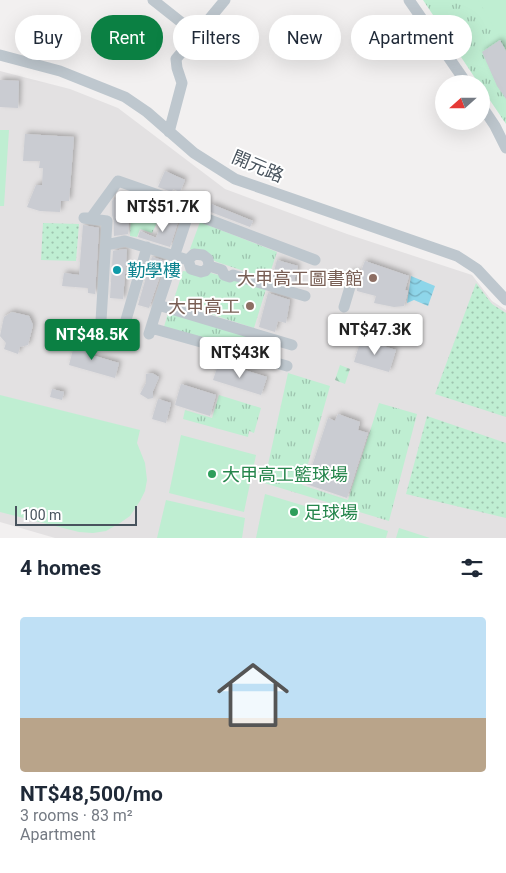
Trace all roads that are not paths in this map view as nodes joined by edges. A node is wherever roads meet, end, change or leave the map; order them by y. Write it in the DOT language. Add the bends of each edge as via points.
graph roads {
  1 [pos="153,0"];
  2 [pos="225,0"];
  3 [pos="409,0"];
  4 [pos="212,15"];
  5 [pos="173,16"];
  6 [pos="0,55"];
  7 [pos="176,60"];
  8 [pos="460,75"];
  9 [pos="490,118"];
  10 [pos="169,132"];
  11 [pos="506,148"];
  12 [pos="186,210"];
  13 [pos="106,245"];
  14 [pos="147,248"];
  15 [pos="175,256"];
  16 [pos="315,260"];
  17 [pos="350,287"];
  18 [pos="305,296"];
  19 [pos="506,300"];
  20 [pos="158,305"];
  21 [pos="344,308"];
  22 [pos="101,321"];
  23 [pos="124,327"];
  24 [pos="292,345"];
  25 [pos="287,366"];
  1 -- 5 [label="street"];
  2 -- 4 [label="street"];
  3 -- 8 [label="street"];
  6 -- 10 [label="street, 開元路" via="60,71 125,98"];
  7 -- 10 [label="street" via="182,83"];
  9 -- 11 [label="street"];
  10 -- 19 [label="street, 開元路" via="194,154 235,179 457,256 477,269"];
  12 -- 13 [label="street" via="184,204 118,181 91,218 84,218 108,221"];
  12 -- 15 [label="street" via="186,221"];
  12 -- 16 [label="street"];
  13 -- 14 [label="street" via="125,241"];
  13 -- 22 [label="street"];
  14 -- 15 [label="street"];
  14 -- 23 [label="street"];
  15 -- 18 [label="street" via="188,260 194,254 203,255 209,266"];
  15 -- 20 [label="street"];
  17 -- 21 [label="street"];
  20 -- 24 [label="street"];
  20 -- 25 [label="street" via="150,331"];
}
